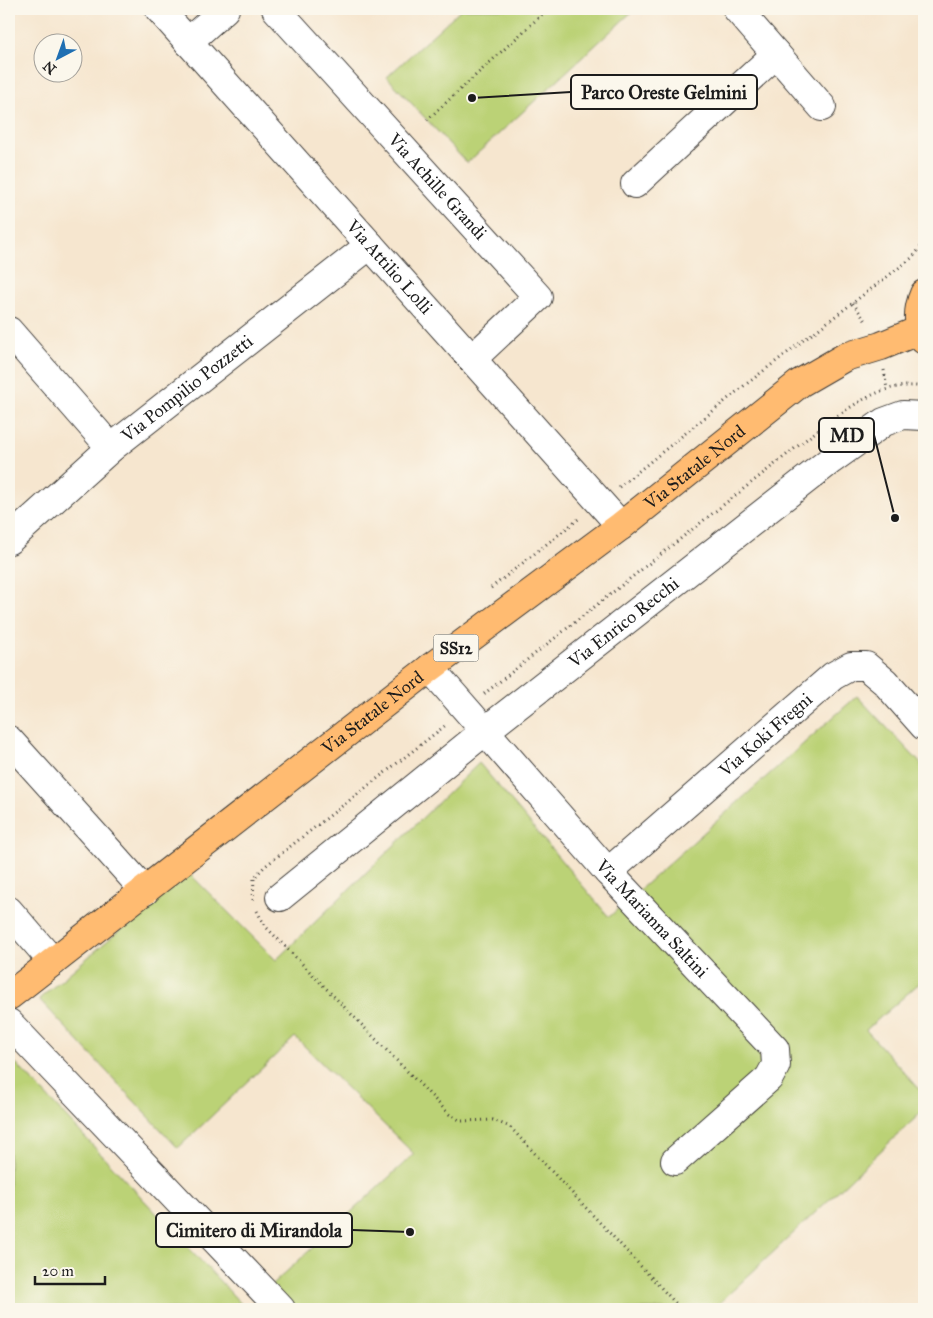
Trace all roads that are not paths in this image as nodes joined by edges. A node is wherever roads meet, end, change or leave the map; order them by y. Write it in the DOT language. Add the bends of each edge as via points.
graph roads {
  1 [pos="159,9"];
  2 [pos="225,9"];
  3 [pos="276,9"];
  4 [pos="737,9"];
  5 [pos="188,42"];
  6 [pos="776,54"];
  7 [pos="822,107"];
  8 [pos="635,184"];
  9 [pos="370,245"];
  10 [pos="924,294"];
  11 [pos="9,331"];
  12 [pos="922,335"];
  13 [pos="472,359"];
  14 [pos="924,416"];
  15 [pos="111,448"];
  16 [pos="621,526"];
  17 [pos="9,540"];
  18 [pos="430,668"];
  19 [pos="924,726"];
  20 [pos="485,731"];
  21 [pos="9,740"];
  22 [pos="608,872"];
  23 [pos="145,890"];
  24 [pos="280,897"];
  25 [pos="9,911"];
  26 [pos="53,962"];
  27 [pos="9,996"];
  28 [pos="9,1023"];
  29 [pos="674,1160"];
  30 [pos="281,1309"];
  1 -- 5 [label="street, Via Attilio Lolli"];
  2 -- 5 [label="street"];
  3 -- 13 [label="street, Via Achille Grandi" via="538,297"];
  4 -- 6 [label="street"];
  5 -- 9 [label="street, Via Attilio Lolli"];
  6 -- 7 [label="street"];
  6 -- 8 [label="street"];
  9 -- 13 [label="street, Via Attilio Lolli"];
  9 -- 15 [label="street, Via Pompilio Pozzetti"];
  10 -- 12 [label="main road, SS12" via="918,316"];
  11 -- 15 [label="street"];
  12 -- 16 [label="main road, Via Statale Nord / SS12" via="845,357 800,383"];
  13 -- 16 [label="street, Via Attilio Lolli"];
  14 -- 20 [label="street, Via Enrico Recchi" via="903,415 884,422 831,460"];
  15 -- 17 [label="street, Via Pompilio Pozzetti"];
  16 -- 18 [label="main road, Via Statale Nord / SS12"];
  18 -- 20 [label="street, Via Marianna Saltini"];
  18 -- 23 [label="main road, Via Statale Nord / SS12"];
  19 -- 22 [label="street, Via Koki Fregni" via="885,682 866,666 851,666 833,676"];
  20 -- 22 [label="street, Via Marianna Saltini"];
  20 -- 24 [label="street, Via Enrico Recchi"];
  21 -- 23 [label="street"];
  22 -- 29 [label="street, Via Marianna Saltini" via="775,1049 776,1065 769,1078"];
  23 -- 26 [label="main road, Via Statale Nord / SS12"];
  25 -- 26 [label="street"];
  26 -- 27 [label="main road, Via Statale Nord / SS12"];
  28 -- 30 [label="street"];
}
